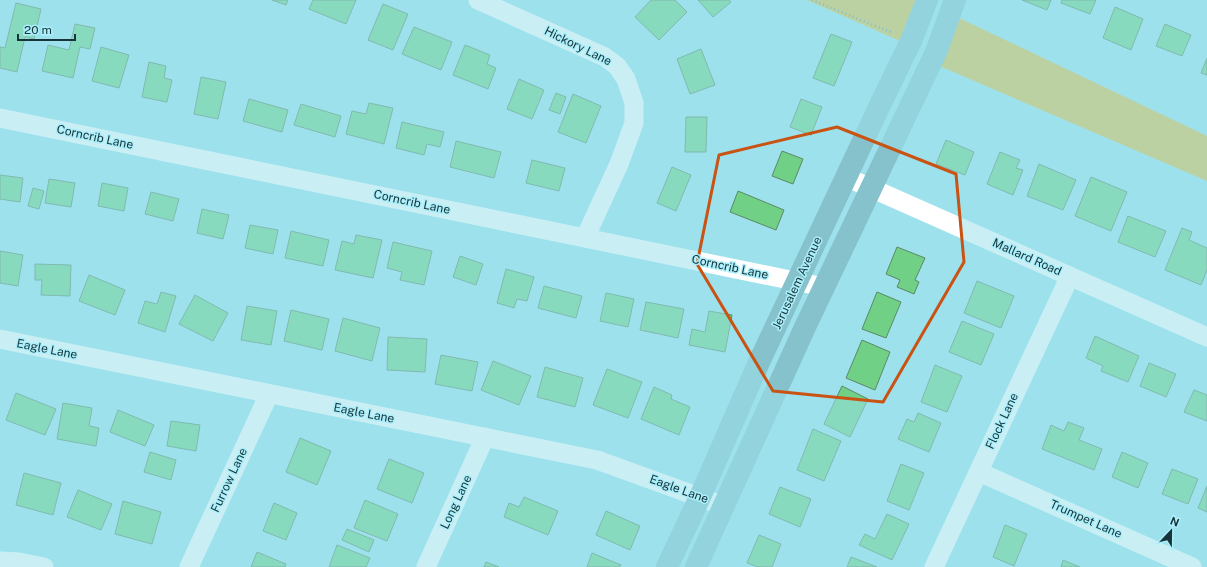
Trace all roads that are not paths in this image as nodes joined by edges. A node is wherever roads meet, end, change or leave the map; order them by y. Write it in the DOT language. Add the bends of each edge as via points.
graph roads {
  1 [pos="478,0"];
  2 [pos="927,0"];
  3 [pos="956,0"];
  4 [pos="0,118"];
  5 [pos="846,177"];
  6 [pos="872,188"];
  7 [pos="585,238"];
  8 [pos="1070,276"];
  9 [pos="798,281"];
  10 [pos="824,287"];
  11 [pos="1207,337"];
  12 [pos="0,339"];
  13 [pos="269,394"];
  14 [pos="485,437"];
  15 [pos="979,472"];
  16 [pos="700,497"];
  17 [pos="724,506"];
  18 [pos="0,561"];
  19 [pos="44,567"];
  20 [pos="189,567"];
  21 [pos="426,567"];
  22 [pos="667,567"];
  23 [pos="696,567"];
  24 [pos="934,567"];
  25 [pos="1192,567"];
  1 -- 7 [label="street, Hickory Lane" via="605,57 617,66 626,79 634,103 634,123 620,164"];
  2 -- 5 [label="main road, Jerusalem Avenue" via="911,41"];
  3 -- 6 [label="main road" via="936,52"];
  4 -- 7 [label="street, Corncrib Lane"];
  5 -- 6 [label="street, Mallard Road"];
  5 -- 9 [label="main road, Jerusalem Avenue"];
  6 -- 8 [label="street, Mallard Road"];
  6 -- 10 [label="main road"];
  7 -- 9 [label="street, Corncrib Lane"];
  8 -- 11 [label="street, Mallard Road"];
  8 -- 15 [label="street, Flock Lane"];
  9 -- 10 [label="street, Corncrib Lane"];
  9 -- 16 [label="main road, Jerusalem Avenue"];
  10 -- 17 [label="main road"];
  12 -- 13 [label="street, Eagle Lane"];
  13 -- 14 [label="street, Eagle Lane"];
  13 -- 20 [label="street, Furrow Lane"];
  14 -- 16 [label="street, Eagle Lane" via="597,460"];
  14 -- 21 [label="street, Long Lane"];
  15 -- 24 [label="street, Flock Lane"];
  15 -- 25 [label="street, Trumpet Lane"];
  16 -- 17 [label="street, Eagle Lane"];
  16 -- 22 [label="main road, Jerusalem Avenue"];
  17 -- 23 [label="main road"];
  18 -- 19 [label="street"];
}
